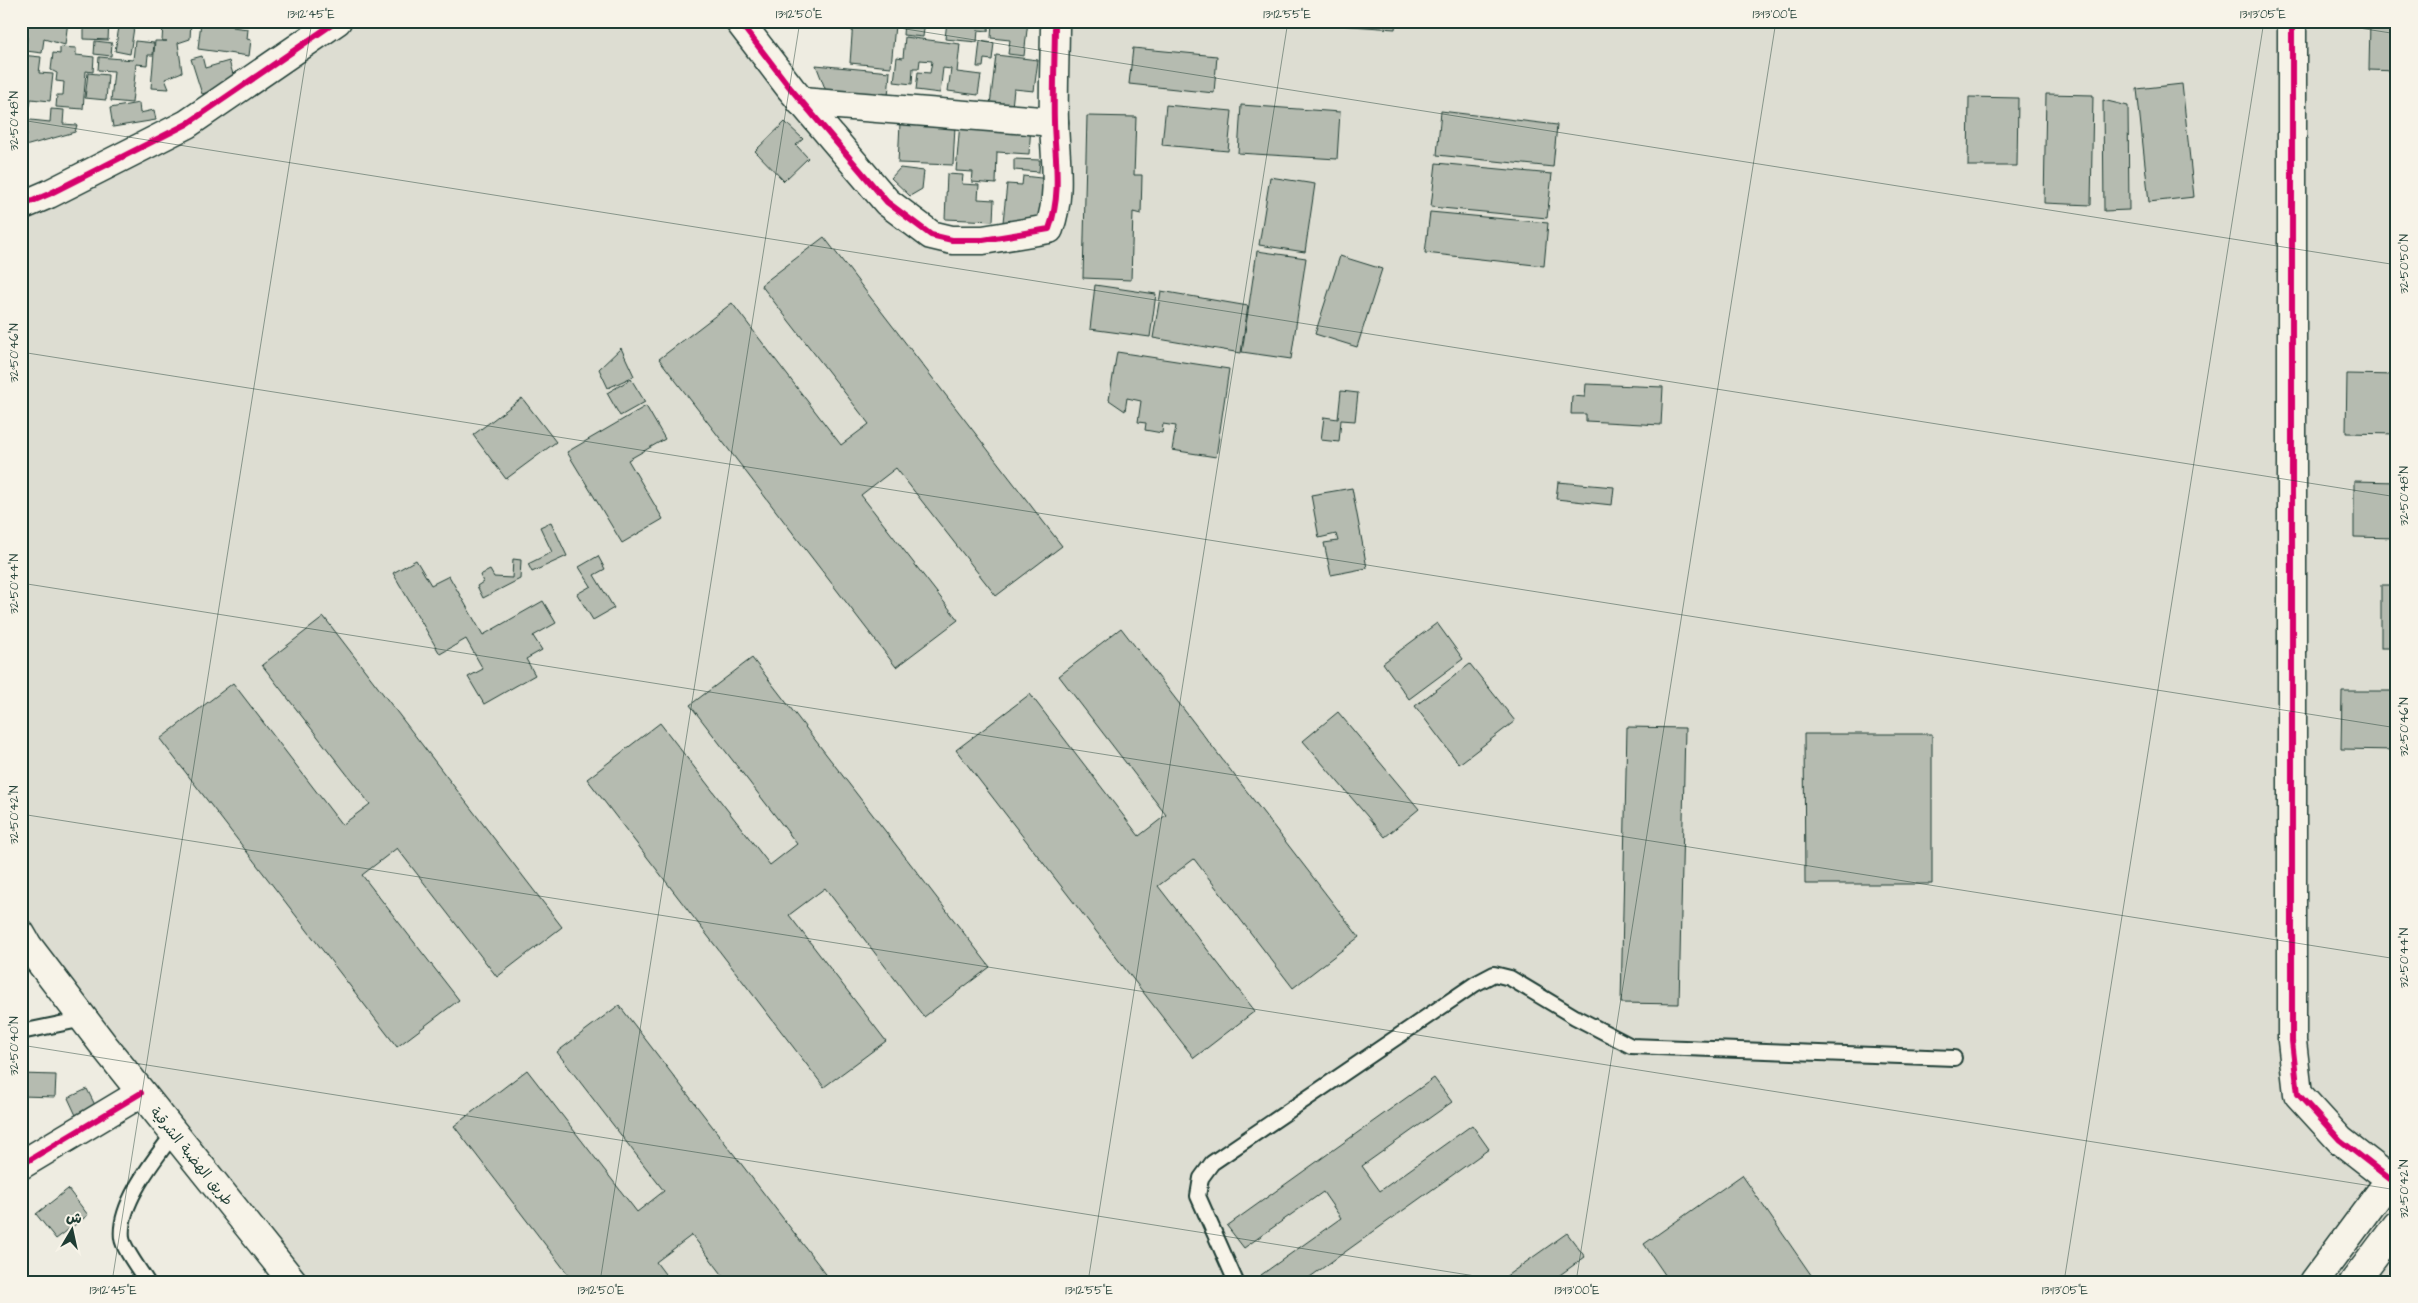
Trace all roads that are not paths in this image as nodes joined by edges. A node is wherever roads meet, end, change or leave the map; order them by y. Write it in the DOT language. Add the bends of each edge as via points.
graph roads {
  1 [pos="739,21"];
  2 [pos="1056,21"];
  3 [pos="2292,21"];
  4 [pos="329,23"];
  5 [pos="801,102"];
  6 [pos="1054,122"];
  7 [pos="21,206"];
  8 [pos="21,934"];
  9 [pos="84,1020"];
  10 [pos="21,1032"];
  11 [pos="1954,1058"];
  12 [pos="142,1093"];
  13 [pos="174,1133"];
  14 [pos="21,1165"];
  15 [pos="2393,1175"];
  16 [pos="2397,1225"];
  17 [pos="147,1282"];
  18 [pos="293,1282"];
  19 [pos="1236,1282"];
  20 [pos="2314,1282"];
  21 [pos="2354,1282"];
  1 -- 5 [label="street"];
  2 -- 6 [label="street"];
  3 -- 15 [label="street" via="2292,1042 2298,1094 2340,1140"];
  4 -- 7 [label="street" via="187,124"];
  5 -- 6 [label="street"];
  5 -- 6 [label="street" via="887,202 931,235 952,240 983,240 1048,229 1058,192"];
  8 -- 9 [label="street, طريق الهضبة الشرقية"];
  9 -- 10 [label="lane"];
  9 -- 12 [label="street, طريق الهضبة الشرقية"];
  11 -- 19 [label="lane" via="1631,1046 1510,978 1494,974 1212,1163 1201,1178 1198,1196"];
  12 -- 13 [label="street, طريق الهضبة الشرقية"];
  12 -- 14 [label="street"];
  13 -- 17 [label="lane" via="144,1173 126,1209 121,1239"];
  13 -- 18 [label="street, طريق الهضبة الشرقية"];
  15 -- 20 [label="street"];
  16 -- 21 [label="street"];
}
